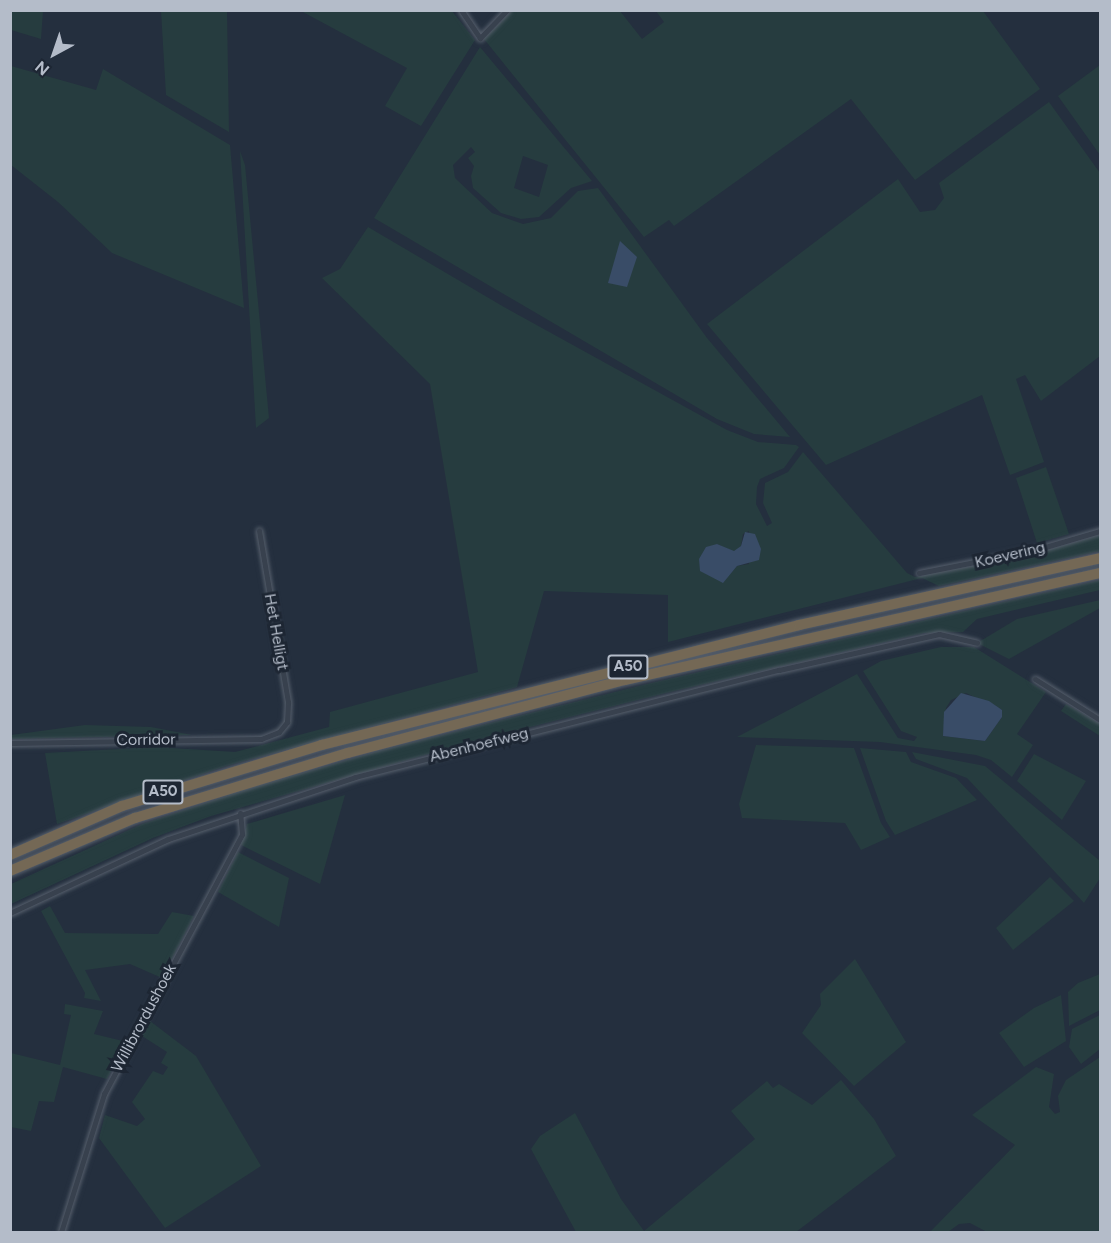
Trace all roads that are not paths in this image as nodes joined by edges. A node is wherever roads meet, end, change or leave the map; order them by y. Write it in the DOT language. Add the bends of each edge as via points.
graph roads {
  1 [pos="461,10"];
  2 [pos="507,10"];
  3 [pos="259,530"];
  4 [pos="1101,531"];
  5 [pos="1101,558"];
  6 [pos="919,573"];
  7 [pos="1101,573"];
  8 [pos="977,643"];
  9 [pos="1035,679"];
  10 [pos="1101,720"];
  11 [pos="279,732"];
  12 [pos="10,743"];
  13 [pos="240,813"];
  14 [pos="10,855"];
  15 [pos="10,871"];
  16 [pos="10,913"];
  17 [pos="61,1233"];
  1 -- 2 [label="street" via="480,38"];
  3 -- 11 [label="street, Het Helligt" via="288,702 287,722"];
  4 -- 6 [label="street, Koevering" via="1035,550"];
  5 -- 14 [label="highway, A50" via="799,625 322,745 122,806"];
  7 -- 15 [label="highway, A50" via="625,680 348,753 135,818"];
  8 -- 13 [label="street, Abenhoefweg" via="939,634 779,670 408,763"];
  9 -- 10 [label="street"];
  11 -- 12 [label="street, Corridor" via="261,739"];
  13 -- 16 [label="street, Abenhoefweg" via="125,858"];
  13 -- 17 [label="street, Willibrordushoek" via="242,834 104,1094"];
}
